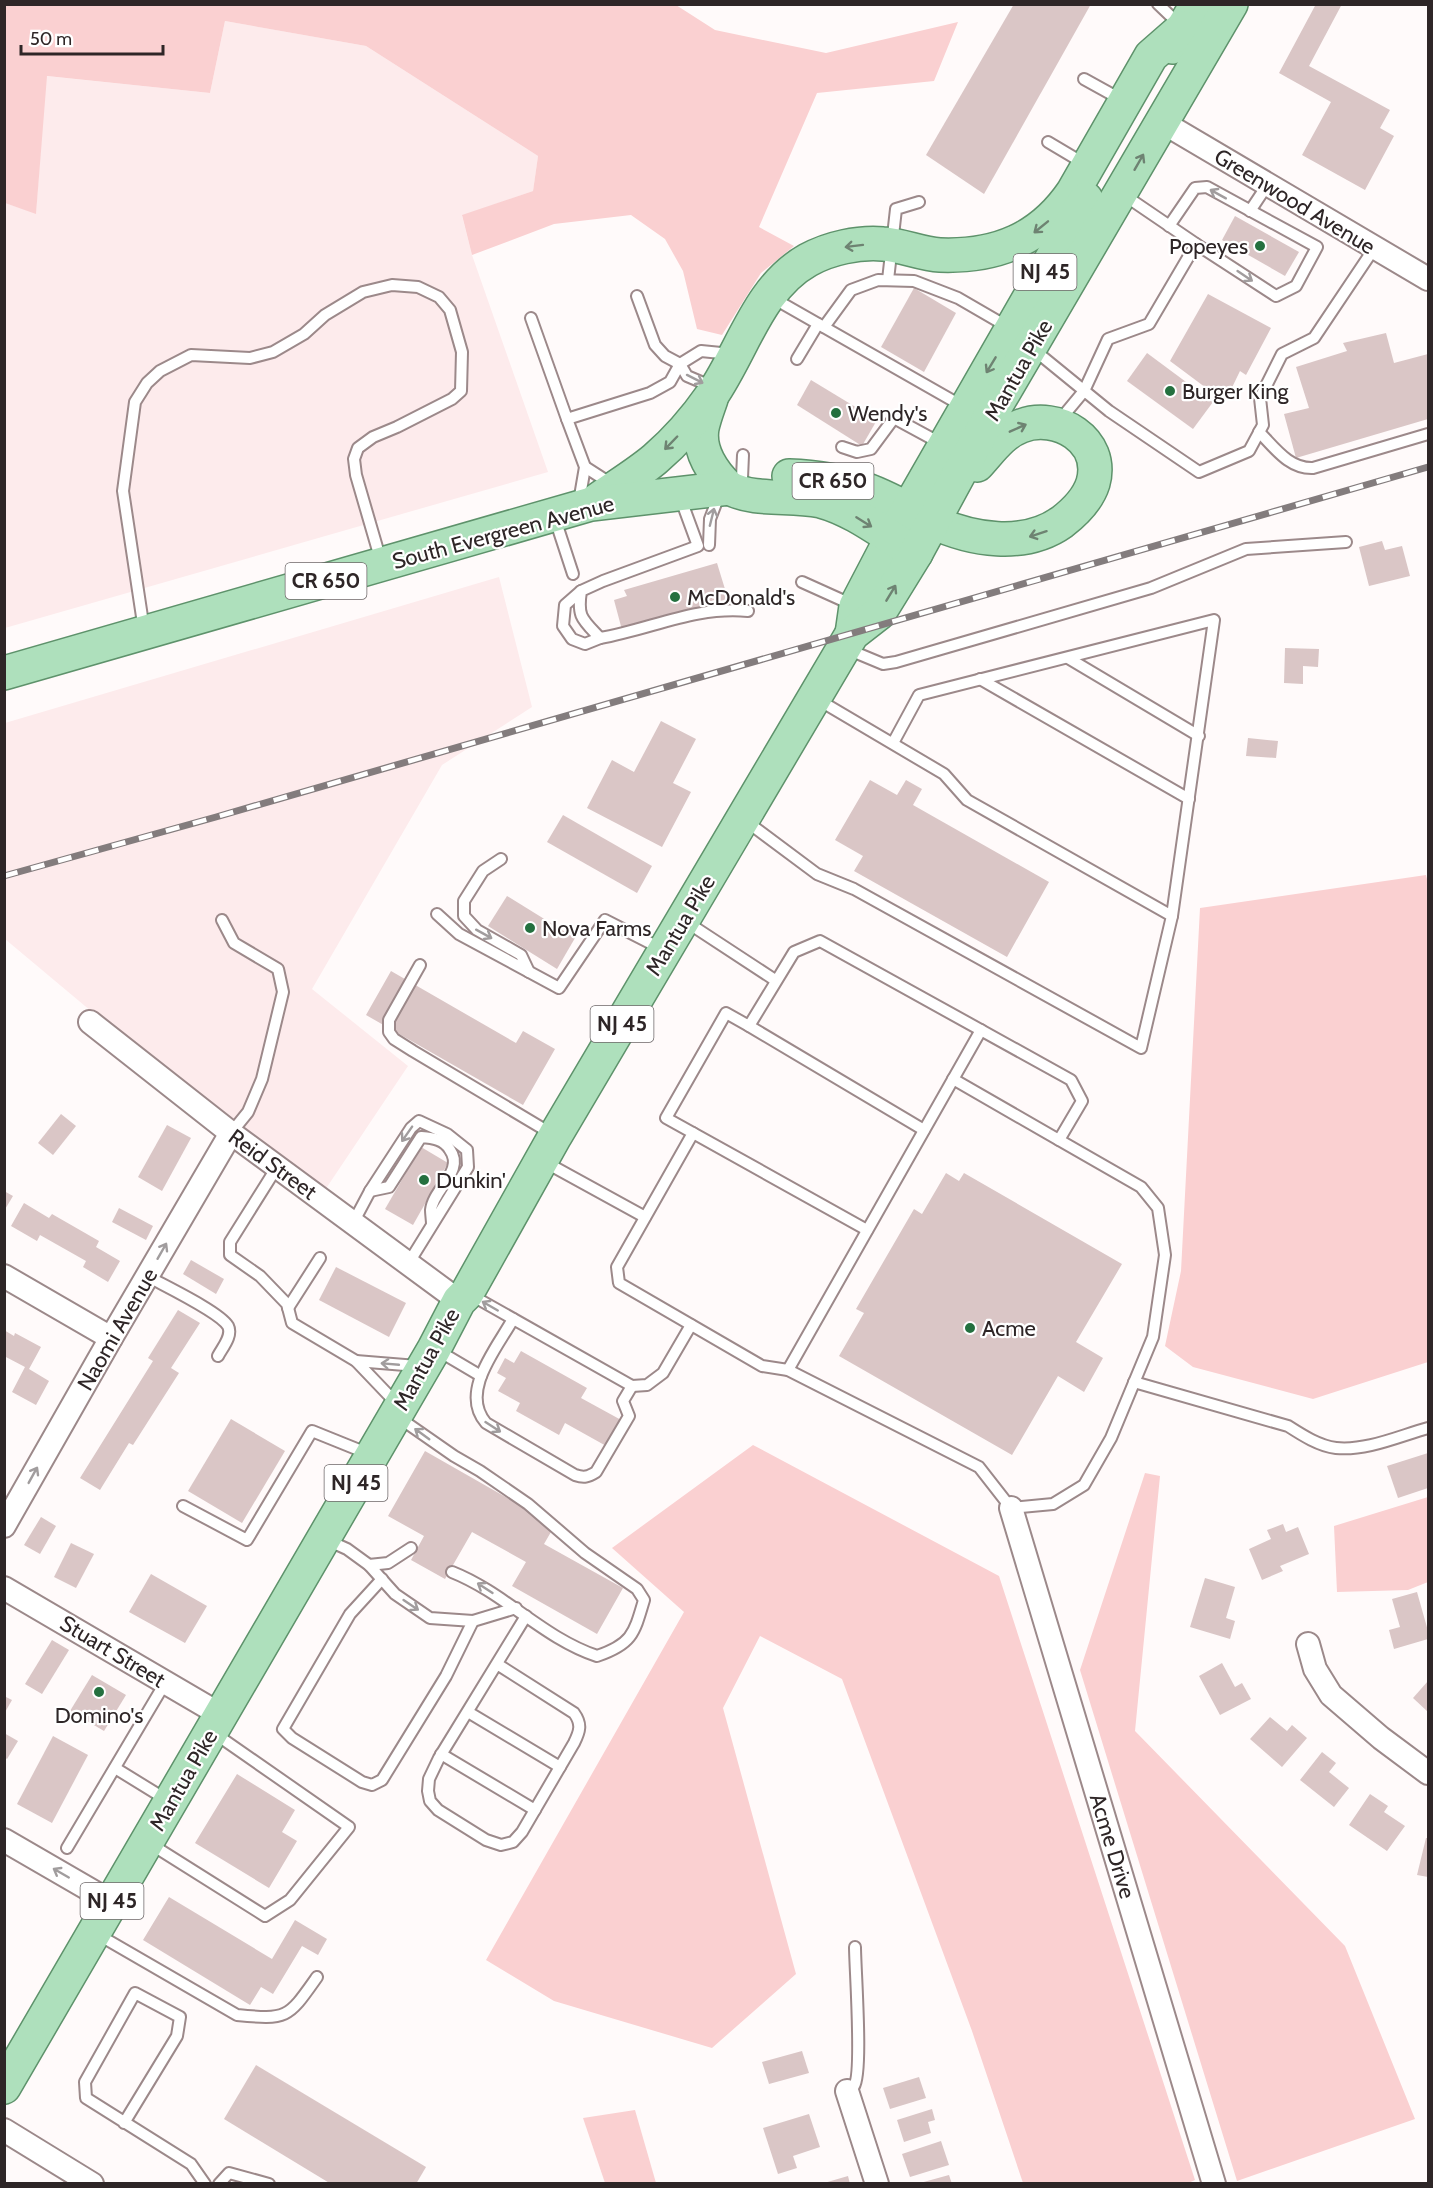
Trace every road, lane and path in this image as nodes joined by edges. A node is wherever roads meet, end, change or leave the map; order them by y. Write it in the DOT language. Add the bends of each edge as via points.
graph roads {
  1 [pos="1158,4"];
  2 [pos="1231,4"];
  3 [pos="1190,16"];
  4 [pos="1084,79"];
  5 [pos="1125,101"];
  6 [pos="1162,122"];
  7 [pos="1048,142"];
  8 [pos="1088,166"];
  9 [pos="1268,184"];
  10 [pos="1121,193"];
  11 [pos="919,202"];
  12 [pos="1250,211"];
  13 [pos="1169,226"];
  14 [pos="1196,244"];
  15 [pos="892,246"];
  16 [pos="1374,247"];
  17 [pos="1428,279"];
  18 [pos="888,280"];
  19 [pos="637,296"];
  20 [pos="768,296"];
  21 [pos="531,318"];
  22 [pos="821,326"];
  23 [pos="1021,338"];
  24 [pos="735,354"];
  25 [pos="797,359"];
  26 [pos="680,364"];
  27 [pos="1084,391"];
  28 [pos="714,392"];
  29 [pos="966,408"];
  30 [pos="567,419"];
  31 [pos="1057,423"];
  32 [pos="1259,432"];
  33 [pos="1428,434"];
  34 [pos="945,446"];
  35 [pos="842,447"];
  36 [pos="585,467"];
  37 [pos="734,478"];
  38 [pos="679,494"];
  39 [pos="585,504"];
  40 [pos="930,510"];
  41 [pos="1346,542"];
  42 [pos="704,546"];
  43 [pos="904,546"];
  44 [pos="382,564"];
  45 [pos="573,574"];
  46 [pos="802,582"];
  47 [pos="581,591"];
  48 [pos="748,611"];
  49 [pos="851,629"];
  50 [pos="144,633"];
  51 [pos="600,638"];
  52 [pos="1068,658"];
  53 [pos="4,673"];
  54 [pos="980,679"];
  55 [pos="814,698"];
  56 [pos="1199,736"];
  57 [pos="893,744"];
  58 [pos="1189,799"];
  59 [pos="743,819"];
  60 [pos="501,859"];
  61 [pos="437,914"];
  62 [pos="1172,916"];
  63 [pos="222,920"];
  64 [pos="683,920"];
  65 [pos="665,951"];
  66 [pos="420,965"];
  67 [pos="530,972"];
  68 [pos="775,980"];
  69 [pos="90,1022"];
  70 [pos="749,1026"];
  71 [pos="981,1030"];
  72 [pos="953,1079"];
  73 [pos="924,1130"];
  74 [pos="231,1133"];
  75 [pos="693,1133"];
  76 [pos="1059,1140"];
  77 [pos="548,1148"];
  78 [pos="277,1167"];
  79 [pos="370,1191"];
  80 [pos="645,1217"];
  81 [pos="353,1223"];
  82 [pos="432,1225"];
  83 [pos="867,1230"];
  84 [pos="320,1258"];
  85 [pos="408,1264"];
  86 [pos="4,1276"];
  87 [pos="147,1276"];
  88 [pos="463,1297"];
  89 [pos="288,1308"];
  90 [pos="513,1319"];
  91 [pos="691,1325"];
  92 [pos="111,1338"];
  93 [pos="218,1356"];
  94 [pos="429,1358"];
  95 [pos="356,1361"];
  96 [pos="788,1370"];
  97 [pos="481,1376"];
  98 [pos="1134,1382"];
  99 [pos="632,1386"];
  100 [pos="398,1411"];
  101 [pos="1428,1428"];
  102 [pos="372,1455"];
  103 [pos="183,1506"];
  104 [pos="1011,1508"];
  105 [pos="4,1526"];
  106 [pos="323,1538"];
  107 [pos="411,1548"];
  108 [pos="369,1565"];
  109 [pos="452,1572"];
  110 [pos="382,1579"];
  111 [pos="4,1588"];
  112 [pos="516,1608"];
  113 [pos="526,1616"];
  114 [pos="473,1621"];
  115 [pos="1308,1644"];
  116 [pos="496,1664"];
  117 [pos="165,1683"];
  118 [pos="468,1712"];
  119 [pos="216,1723"];
  120 [pos="441,1754"];
  121 [pos="560,1767"];
  122 [pos="115,1768"];
  123 [pos="1428,1773"];
  124 [pos="170,1802"];
  125 [pos="535,1810"];
  126 [pos="4,1840"];
  127 [pos="146,1842"];
  128 [pos="68,1848"];
  129 [pos="111,1902"];
  130 [pos="94,1932"];
  131 [pos="855,1947"];
  132 [pos="317,1977"];
  133 [pos="4,2087"];
  134 [pos="847,2091"];
  135 [pos="124,2122"];
  136 [pos="4,2130"];
  137 [pos="67,2177"];
  138 [pos="92,2184"];
  139 [pos="205,2184"];
  140 [pos="219,2184"];
  141 [pos="269,2184"];
  142 [pos="877,2184"];
  143 [pos="1214,2184"];
  1 -- 3 [label="lane"];
  2 -- 6 [label="main road, Mantua Pike / NJ 45"];
  3 -- 5 [label="main road" via="1150,56"];
  3 -- 23 [label="main road, Mantua Pike / NJ 45"];
  4 -- 5 [label="lane"];
  5 -- 8 [label="main road"];
  6 -- 9 [label="street, Greenwood Avenue"];
  10 -- 6 [label="main road, Mantua Pike / NJ 45, one-way"];
  7 -- 8 [label="lane"];
  8 -- 15 [label="main road, one-way" via="1063,206 1039,230 1016,242 983,252 940,255"];
  9 -- 12 [label="lane"];
  9 -- 16 [label="street, Greenwood Avenue"];
  10 -- 13 [label="lane"];
  10 -- 23 [label="main road, Mantua Pike / NJ 45"];
  11 -- 15 [label="lane" via="896,209"];
  12 -- 13 [label="lane, one-way" via="1207,188 1195,188"];
  14 -- 12 [label="lane, one-way" via="1276,296 1296,285 1317,247"];
  13 -- 14 [label="lane"];
  14 -- 27 [label="lane" via="1149,324 1108,339"];
  15 -- 18 [label="lane"];
  15 -- 20 [label="main road, one-way" via="849,245 809,260 786,276"];
  16 -- 17 [label="street, Greenwood Avenue"];
  16 -- 32 [label="lane" via="1314,338 1282,354 1260,398 1263,425"];
  18 -- 22 [label="lane" via="851,290"];
  18 -- 23 [label="lane" via="914,281 958,298"];
  19 -- 26 [label="lane" via="655,345"];
  20 -- 22 [label="lane"];
  20 -- 24 [label="main road"];
  21 -- 30 [label="lane"];
  22 -- 25 [label="lane"];
  22 -- 29 [label="lane"];
  23 -- 27 [label="lane"];
  23 -- 29 [label="main road, Mantua Pike / NJ 45, one-way"];
  23 -- 40 [label="main road, Mantua Pike / NJ 45" via="998,402"];
  24 -- 26 [label="lane" via="701,351"];
  24 -- 28 [label="main road"];
  26 -- 28 [label="lane, one-way" via="687,376"];
  26 -- 30 [label="lane" via="670,382 650,393"];
  27 -- 31 [label="lane"];
  27 -- 32 [label="lane" via="1199,472 1249,451"];
  28 -- 37 [label="main road" via="702,429 703,442 710,466"];
  28 -- 39 [label="main road, one-way" via="661,453 636,474"];
  29 -- 34 [label="main road, Mantua Pike / NJ 45"];
  30 -- 36 [label="lane"];
  40 -- 31 [label="main road, one-way" via="1010,431 1031,422"];
  31 -- 40 [label="main road, South Evergreen Avenue, one-way" via="1082,439 1094,466 1090,491 1068,518 1045,532 1012,539 978,537"];
  32 -- 33 [label="lane" via="1290,462 1304,468"];
  34 -- 35 [label="lane" via="894,418 871,449 857,452"];
  34 -- 40 [label="main road, Mantua Pike / NJ 45"];
  36 -- 39 [label="lane"];
  36 -- 39 [label="lane"];
  37 -- 38 [label="main road, South Evergreen Avenue / CR 650"];
  37 -- 40 [label="main road, South Evergreen Avenue / CR 650" via="784,476 834,481"];
  42 -- 37 [label="lane, one-way" via="710,519"];
  37 -- 43 [label="main road, South Evergreen Avenue / CR 650, one-way" via="742,495 824,502"];
  38 -- 39 [label="main road, South Evergreen Avenue / CR 650"];
  38 -- 42 [label="lane"];
  39 -- 44 [label="main road, South Evergreen Avenue / CR 650"];
  39 -- 45 [label="lane"];
  40 -- 43 [label="main road, Mantua Pike / NJ 45"];
  41 -- 49 [label="lane" via="1246,549 1151,588 896,662 883,664"];
  42 -- 47 [label="lane"];
  43 -- 49 [label="main road, Mantua Pike / NJ 45"];
  44 -- 50 [label="main road, South Evergreen Avenue / CR 650"];
  44 -- 50 [label="lane" via="356,475 354,459 358,448 452,399 460,391 462,352 450,309 439,297 418,287 392,285 363,292 273,352 250,358 191,355 160,371 147,383 135,402 123,491"];
  46 -- 49 [label="lane"];
  47 -- 51 [label="lane" via="579,609"];
  47 -- 51 [label="lane" via="565,605 562,626 572,639 585,644"];
  48 -- 51 [label="lane" via="699,612"];
  49 -- 55 [label="main road, Mantua Pike / NJ 45"];
  50 -- 53 [label="main road, South Evergreen Avenue / CR 650"];
  52 -- 54 [label="lane"];
  52 -- 56 [label="lane"];
  52 -- 56 [label="lane" via="1214,620"];
  54 -- 57 [label="lane" via="919,695"];
  54 -- 58 [label="lane"];
  55 -- 57 [label="lane"];
  55 -- 59 [label="main road, Mantua Pike / NJ 45"];
  56 -- 58 [label="lane"];
  57 -- 62 [label="lane" via="945,774 967,800"];
  58 -- 62 [label="lane"];
  59 -- 62 [label="lane" via="817,874 854,889 1140,1048"];
  59 -- 64 [label="main road, Mantua Pike / NJ 45"];
  60 -- 67 [label="lane, one-way" via="483,871 464,901 464,916 477,930 521,955"];
  61 -- 67 [label="lane" via="459,934"];
  63 -- 74 [label="lane" via="234,943 278,969 283,992 262,1079 248,1112"];
  64 -- 65 [label="main road, Mantua Pike / NJ 45"];
  64 -- 68 [label="lane"];
  65 -- 67 [label="lane" via="605,920 559,988"];
  65 -- 77 [label="main road, Mantua Pike / NJ 45"];
  66 -- 77 [label="lane" via="389,1020 388,1032"];
  68 -- 70 [label="lane"];
  68 -- 71 [label="lane" via="794,951 820,941"];
  69 -- 74 [label="street, Reid Street"];
  70 -- 73 [label="lane"];
  70 -- 75 [label="lane" via="726,1013 666,1118"];
  71 -- 72 [label="lane"];
  71 -- 76 [label="lane" via="1071,1080 1082,1101"];
  72 -- 73 [label="lane"];
  72 -- 76 [label="lane"];
  73 -- 83 [label="lane"];
  74 -- 78 [label="street, Reid Street"];
  87 -- 74 [label="street, Naomi Avenue, one-way"];
  75 -- 80 [label="lane"];
  75 -- 83 [label="lane"];
  76 -- 98 [label="lane" via="1141,1187 1158,1208 1166,1255 1153,1337"];
  77 -- 80 [label="lane"];
  77 -- 88 [label="main road, Mantua Pike / NJ 45"];
  78 -- 81 [label="street, Reid Street"];
  78 -- 89 [label="lane" via="230,1242 230,1255 260,1276"];
  79 -- 81 [label="lane"];
  79 -- 82 [label="lane" via="389,1187 421,1137 435,1138 448,1145 455,1156 454,1167 431,1208"];
  82 -- 79 [label="lane, one-way" via="468,1167 467,1150 447,1134 419,1121"];
  80 -- 91 [label="lane" via="617,1267 619,1283"];
  81 -- 85 [label="street, Reid Street"];
  82 -- 85 [label="lane"];
  83 -- 96 [label="lane"];
  84 -- 89 [label="lane"];
  85 -- 88 [label="street, Reid Street"];
  86 -- 92 [label="street"];
  87 -- 92 [label="street, Naomi Avenue"];
  87 -- 93 [label="lane" via="217,1315 228,1326 229,1337"];
  90 -- 88 [label="lane, one-way"];
  88 -- 94 [label="main road, Mantua Pike / NJ 45"];
  89 -- 95 [label="lane" via="292,1323"];
  90 -- 97 [label="lane"];
  90 -- 99 [label="lane"];
  91 -- 96 [label="lane" via="762,1366"];
  91 -- 99 [label="lane" via="663,1372 647,1385"];
  105 -- 92 [label="street, Naomi Avenue, one-way"];
  94 -- 95 [label="lane, one-way"];
  94 -- 97 [label="lane"];
  94 -- 100 [label="main road, Mantua Pike / NJ 45"];
  95 -- 100 [label="lane"];
  96 -- 104 [label="lane" via="980,1467"];
  97 -- 99 [label="lane, one-way" via="475,1403 486,1423 582,1478 596,1472 628,1416 623,1401"];
  98 -- 101 [label="lane" via="1288,1426 1334,1448 1360,1447"];
  98 -- 104 [label="lane" via="1111,1438 1084,1485 1053,1504"];
  100 -- 102 [label="main road, Mantua Pike / NJ 45"];
  113 -- 100 [label="lane, one-way" via="597,1656 629,1641 644,1600 637,1589 585,1553 540,1513"];
  102 -- 103 [label="lane" via="312,1431 247,1540"];
  102 -- 106 [label="main road, Mantua Pike / NJ 45"];
  104 -- 143 [label="street, Acme Drive"];
  106 -- 108 [label="lane"];
  106 -- 119 [label="main road, Mantua Pike / NJ 45"];
  107 -- 108 [label="lane" via="388,1563"];
  108 -- 110 [label="lane"];
  112 -- 109 [label="lane, one-way"];
  110 -- 114 [label="lane, one-way" via="395,1594 430,1618"];
  110 -- 114 [label="lane" via="351,1614 283,1729 362,1782 372,1785 382,1780 446,1677"];
  111 -- 117 [label="street, Stuart Street"];
  112 -- 113 [label="lane"];
  112 -- 114 [label="lane"];
  113 -- 116 [label="lane"];
  115 -- 123 [label="street" via="1315,1669 1331,1695"];
  116 -- 118 [label="lane"];
  116 -- 121 [label="lane" via="574,1713 580,1722 580,1732"];
  117 -- 119 [label="street, Stuart Street"];
  117 -- 122 [label="lane"];
  118 -- 120 [label="lane"];
  118 -- 121 [label="lane"];
  119 -- 124 [label="main road, Mantua Pike / NJ 45"];
  119 -- 127 [label="lane" via="349,1827 290,1900 265,1916"];
  120 -- 125 [label="lane"];
  120 -- 125 [label="lane" via="429,1779 430,1801 486,1840 501,1845 513,1842"];
  121 -- 125 [label="lane"];
  122 -- 124 [label="lane"];
  122 -- 128 [label="lane"];
  124 -- 127 [label="main road, Mantua Pike / NJ 45"];
  129 -- 126 [label="street, one-way"];
  127 -- 129 [label="main road, Mantua Pike / NJ 45"];
  129 -- 130 [label="main road, Mantua Pike / NJ 45"];
  130 -- 132 [label="lane" via="237,2015 287,2013"];
  130 -- 133 [label="main road, Mantua Pike / NJ 45"];
  131 -- 134 [label="lane" via="857,2074 855,2085"];
  134 -- 142 [label="street"];
  135 -- 135 [label="lane" via="86,2098 85,2082 135,1993 180,2017 177,2036"];
  135 -- 139 [label="lane" via="190,2164"];
  136 -- 137 [label="street"];
  137 -- 138 [label="street"];
  140 -- 141 [label="lane" via="229,2173"];
}
